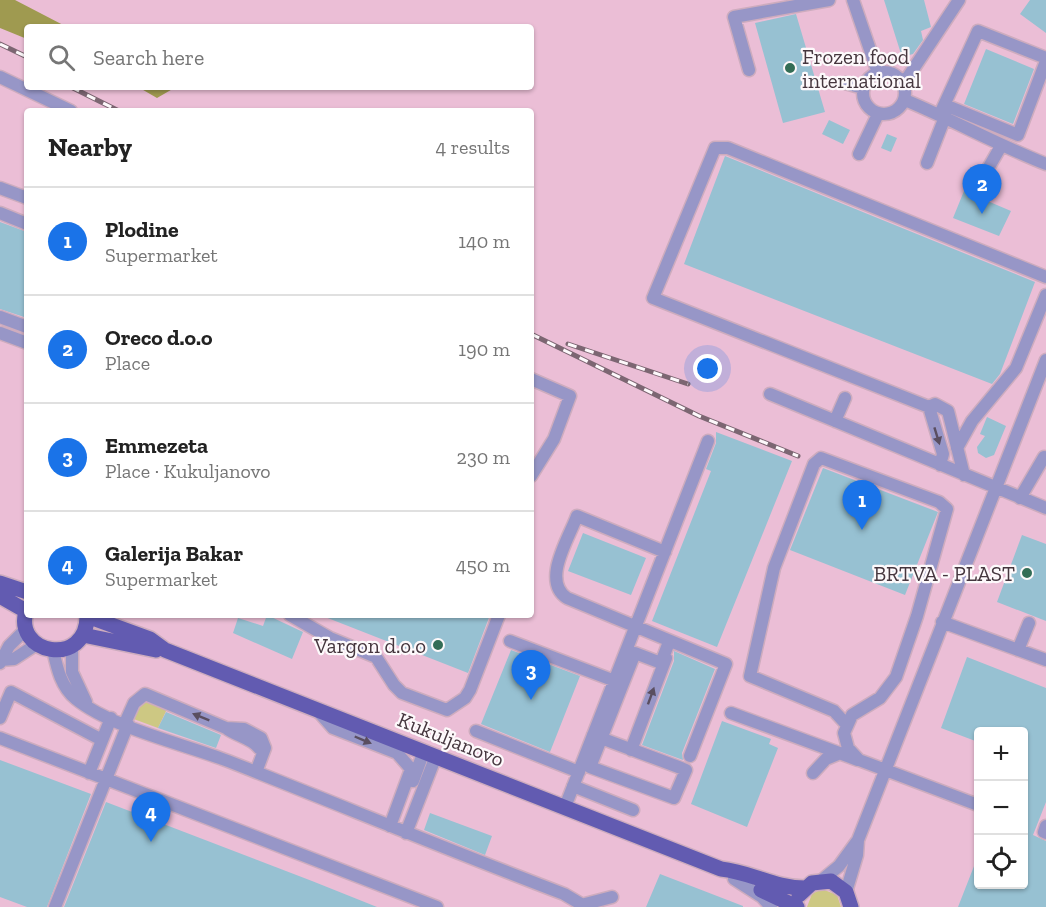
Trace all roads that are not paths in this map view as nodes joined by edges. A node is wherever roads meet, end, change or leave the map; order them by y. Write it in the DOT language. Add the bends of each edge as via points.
graph roads {
  1 [pos="829,0"];
  2 [pos="853,0"];
  3 [pos="959,0"];
  4 [pos="1046,60"];
  5 [pos="749,70"];
  6 [pos="878,73"];
  7 [pos="0,77"];
  8 [pos="902,81"];
  9 [pos="845,83"];
  10 [pos="24,88"];
  11 [pos="863,88"];
  12 [pos="27,90"];
  13 [pos="905,100"];
  14 [pos="65,108"];
  15 [pos="943,112"];
  16 [pos="878,114"];
  17 [pos="1001,146"];
  18 [pos="859,154"];
  19 [pos="927,163"];
  20 [pos="1046,164"];
  21 [pos="982,179"];
  22 [pos="0,188"];
  23 [pos="24,194"];
  24 [pos="0,213"];
  25 [pos="24,223"];
  26 [pos="1046,277"];
  27 [pos="1046,295"];
  28 [pos="0,317"];
  29 [pos="24,325"];
  30 [pos="0,333"];
  31 [pos="23,341"];
  32 [pos="1046,360"];
  33 [pos="534,380"];
  34 [pos="770,394"];
  35 [pos="845,398"];
  36 [pos="929,407"];
  37 [pos="835,421"];
  38 [pos="708,441"];
  39 [pos="957,448"];
  40 [pos="1044,457"];
  41 [pos="940,465"];
  42 [pos="534,471"];
  43 [pos="964,475"];
  44 [pos="995,489"];
  45 [pos="1020,498"];
  46 [pos="1046,508"];
  47 [pos="665,552"];
  48 [pos="0,583"];
  49 [pos="24,591"];
  50 [pos="0,596"];
  51 [pos="24,608"];
  52 [pos="26,618"];
  53 [pos="86,618"];
  54 [pos="92,618"];
  55 [pos="295,618"];
  56 [pos="498,618"];
  57 [pos="942,622"];
  58 [pos="1029,623"];
  59 [pos="26,628"];
  60 [pos="635,628"];
  61 [pos="77,641"];
  62 [pos="510,641"];
  63 [pos="670,642"];
  64 [pos="37,644"];
  65 [pos="165,650"];
  66 [pos="1018,650"];
  67 [pos="53,651"];
  68 [pos="2,656"];
  69 [pos="1046,660"];
  70 [pos="615,681"];
  71 [pos="88,706"];
  72 [pos="315,708"];
  73 [pos="730,712"];
  74 [pos="0,718"];
  75 [pos="111,718"];
  76 [pos="127,724"];
  77 [pos="846,724"];
  78 [pos="476,731"];
  79 [pos="598,737"];
  80 [pos="0,738"];
  81 [pos="102,740"];
  82 [pos="632,750"];
  83 [pos="838,754"];
  84 [pos="434,755"];
  85 [pos="690,756"];
  86 [pos="859,760"];
  87 [pos="886,770"];
  88 [pos="256,772"];
  89 [pos="579,772"];
  90 [pos="89,773"];
  91 [pos="813,773"];
  92 [pos="106,779"];
  93 [pos="573,786"];
  94 [pos="974,803"];
  95 [pos="565,807"];
  96 [pos="633,810"];
  97 [pos="1046,826"];
  98 [pos="401,831"];
  99 [pos="1046,832"];
  100 [pos="858,840"];
  101 [pos="721,869"];
  102 [pos="734,879"];
  103 [pos="822,880"];
  104 [pos="805,888"];
  105 [pos="612,897"];
  106 [pos="850,903"];
  107 [pos="585,906"];
  108 [pos="55,907"];
  109 [pos="437,907"];
  110 [pos="771,907"];
  111 [pos="797,907"];
  1 -- 5 [label="street" via="734,17"];
  2 -- 6 [label="street"];
  3 -- 8 [label="street"];
  4 -- 15 [label="street" via="1018,135"];
  4 -- 15 [label="street" via="978,31"];
  6 -- 8 [label="street" via="891,73"];
  6 -- 11 [label="street"];
  7 -- 10 [label="street"];
  8 -- 13 [label="street"];
  9 -- 11 [label="street"];
  11 -- 16 [label="street" via="865,103"];
  12 -- 14 [label="street"];
  13 -- 15 [label="street"];
  13 -- 16 [label="street" via="896,111"];
  15 -- 17 [label="street"];
  15 -- 19 [label="street"];
  16 -- 18 [label="street"];
  17 -- 20 [label="street"];
  17 -- 21 [label="street"];
  22 -- 23 [label="street"];
  24 -- 25 [label="street"];
  26 -- 36 [label="street" via="728,148 715,148 653,298"];
  27 -- 39 [label="street" via="1016,368 972,421"];
  28 -- 29 [label="street"];
  30 -- 31 [label="street"];
  32 -- 44 [label="street"];
  33 -- 42 [label="street" via="570,396 554,439"];
  34 -- 37 [label="street"];
  35 -- 37 [label="street"];
  36 -- 39 [label="street" via="935,404 948,411"];
  36 -- 41 [label="street, one-way" via="943,454"];
  37 -- 41 [label="street"];
  38 -- 47 [label="street"];
  39 -- 43 [label="street"];
  40 -- 45 [label="street"];
  41 -- 43 [label="street"];
  43 -- 44 [label="street"];
  44 -- 45 [label="street"];
  44 -- 57 [label="street"];
  45 -- 46 [label="street"];
  47 -- 60 [label="street"];
  47 -- 60 [label="street" via="578,516 556,574 558,590 567,598"];
  48 -- 49 [label="main road"];
  50 -- 51 [label="main road"];
  52 -- 59 [label="main road"];
  53 -- 61 [label="main road"];
  54 -- 65 [label="main road" via="150,639"];
  55 -- 56 [label="street" via="376,657 402,693 447,710 460,703 470,690"];
  57 -- 66 [label="street"];
  57 -- 87 [label="street"];
  58 -- 66 [label="street"];
  59 -- 64 [label="main road"];
  59 -- 68 [label="street"];
  60 -- 63 [label="street"];
  60 -- 70 [label="street"];
  61 -- 65 [label="main road" via="112,639"];
  61 -- 67 [label="main road"];
  61 -- 71 [label="street" via="72,672"];
  62 -- 70 [label="street"];
  63 -- 79 [label="street" via="661,663 635,653"];
  82 -- 63 [label="street, one-way"];
  63 -- 85 [label="street" via="726,664"];
  64 -- 67 [label="main road"];
  64 -- 68 [label="street" via="14,659"];
  65 -- 72 [label="main road, Kukuljanovo"];
  66 -- 69 [label="street"];
  67 -- 71 [label="street" via="66,687"];
  70 -- 79 [label="street"];
  71 -- 75 [label="street"];
  72 -- 84 [label="main road, Kukuljanovo"];
  72 -- 98 [label="street, one-way" via="333,728 397,753 411,769"];
  73 -- 83 [label="street"];
  74 -- 81 [label="street" via="11,692"];
  75 -- 76 [label="street"];
  75 -- 81 [label="street"];
  76 -- 88 [label="street"];
  88 -- 76 [label="street, one-way" via="265,748 261,738 244,729 226,728 145,694 134,703"];
  76 -- 92 [label="street"];
  77 -- 77 [label="street" via="834,711 750,676 774,568 814,464 821,458 939,502 947,509 896,677 884,694 855,713"];
  77 -- 86 [label="street" via="846,743"];
  78 -- 89 [label="street"];
  79 -- 82 [label="street"];
  79 -- 82 [label="street" via="590,767 674,798 686,770"];
  79 -- 89 [label="street"];
  80 -- 90 [label="street"];
  81 -- 90 [label="street"];
  83 -- 86 [label="street"];
  83 -- 91 [label="street" via="826,759"];
  84 -- 95 [label="main road, Kukuljanovo"];
  84 -- 98 [label="street"];
  84 -- 98 [label="street"];
  86 -- 87 [label="street"];
  87 -- 94 [label="street"];
  87 -- 100 [label="street"];
  88 -- 98 [label="street"];
  89 -- 93 [label="street"];
  90 -- 92 [label="street"];
  92 -- 108 [label="street"];
  92 -- 109 [label="street"];
  93 -- 95 [label="street"];
  93 -- 96 [label="street"];
  95 -- 101 [label="main road, Kukuljanovo"];
  97 -- 99 [label="street"];
  98 -- 107 [label="street"];
  100 -- 103 [label="street" via="839,866"];
  100 -- 106 [label="street"];
  101 -- 102 [label="main road, Kukuljanovo"];
  101 -- 104 [label="main road, Kukuljanovo" via="737,870 786,888"];
  102 -- 110 [label="street"];
  102 -- 111 [label="main road, Kukuljanovo"];
  103 -- 104 [label="main road"];
  103 -- 106 [label="main road" via="839,885"];
  104 -- 111 [label="main road, Kukuljanovo"];
  105 -- 107 [label="street"];
}
